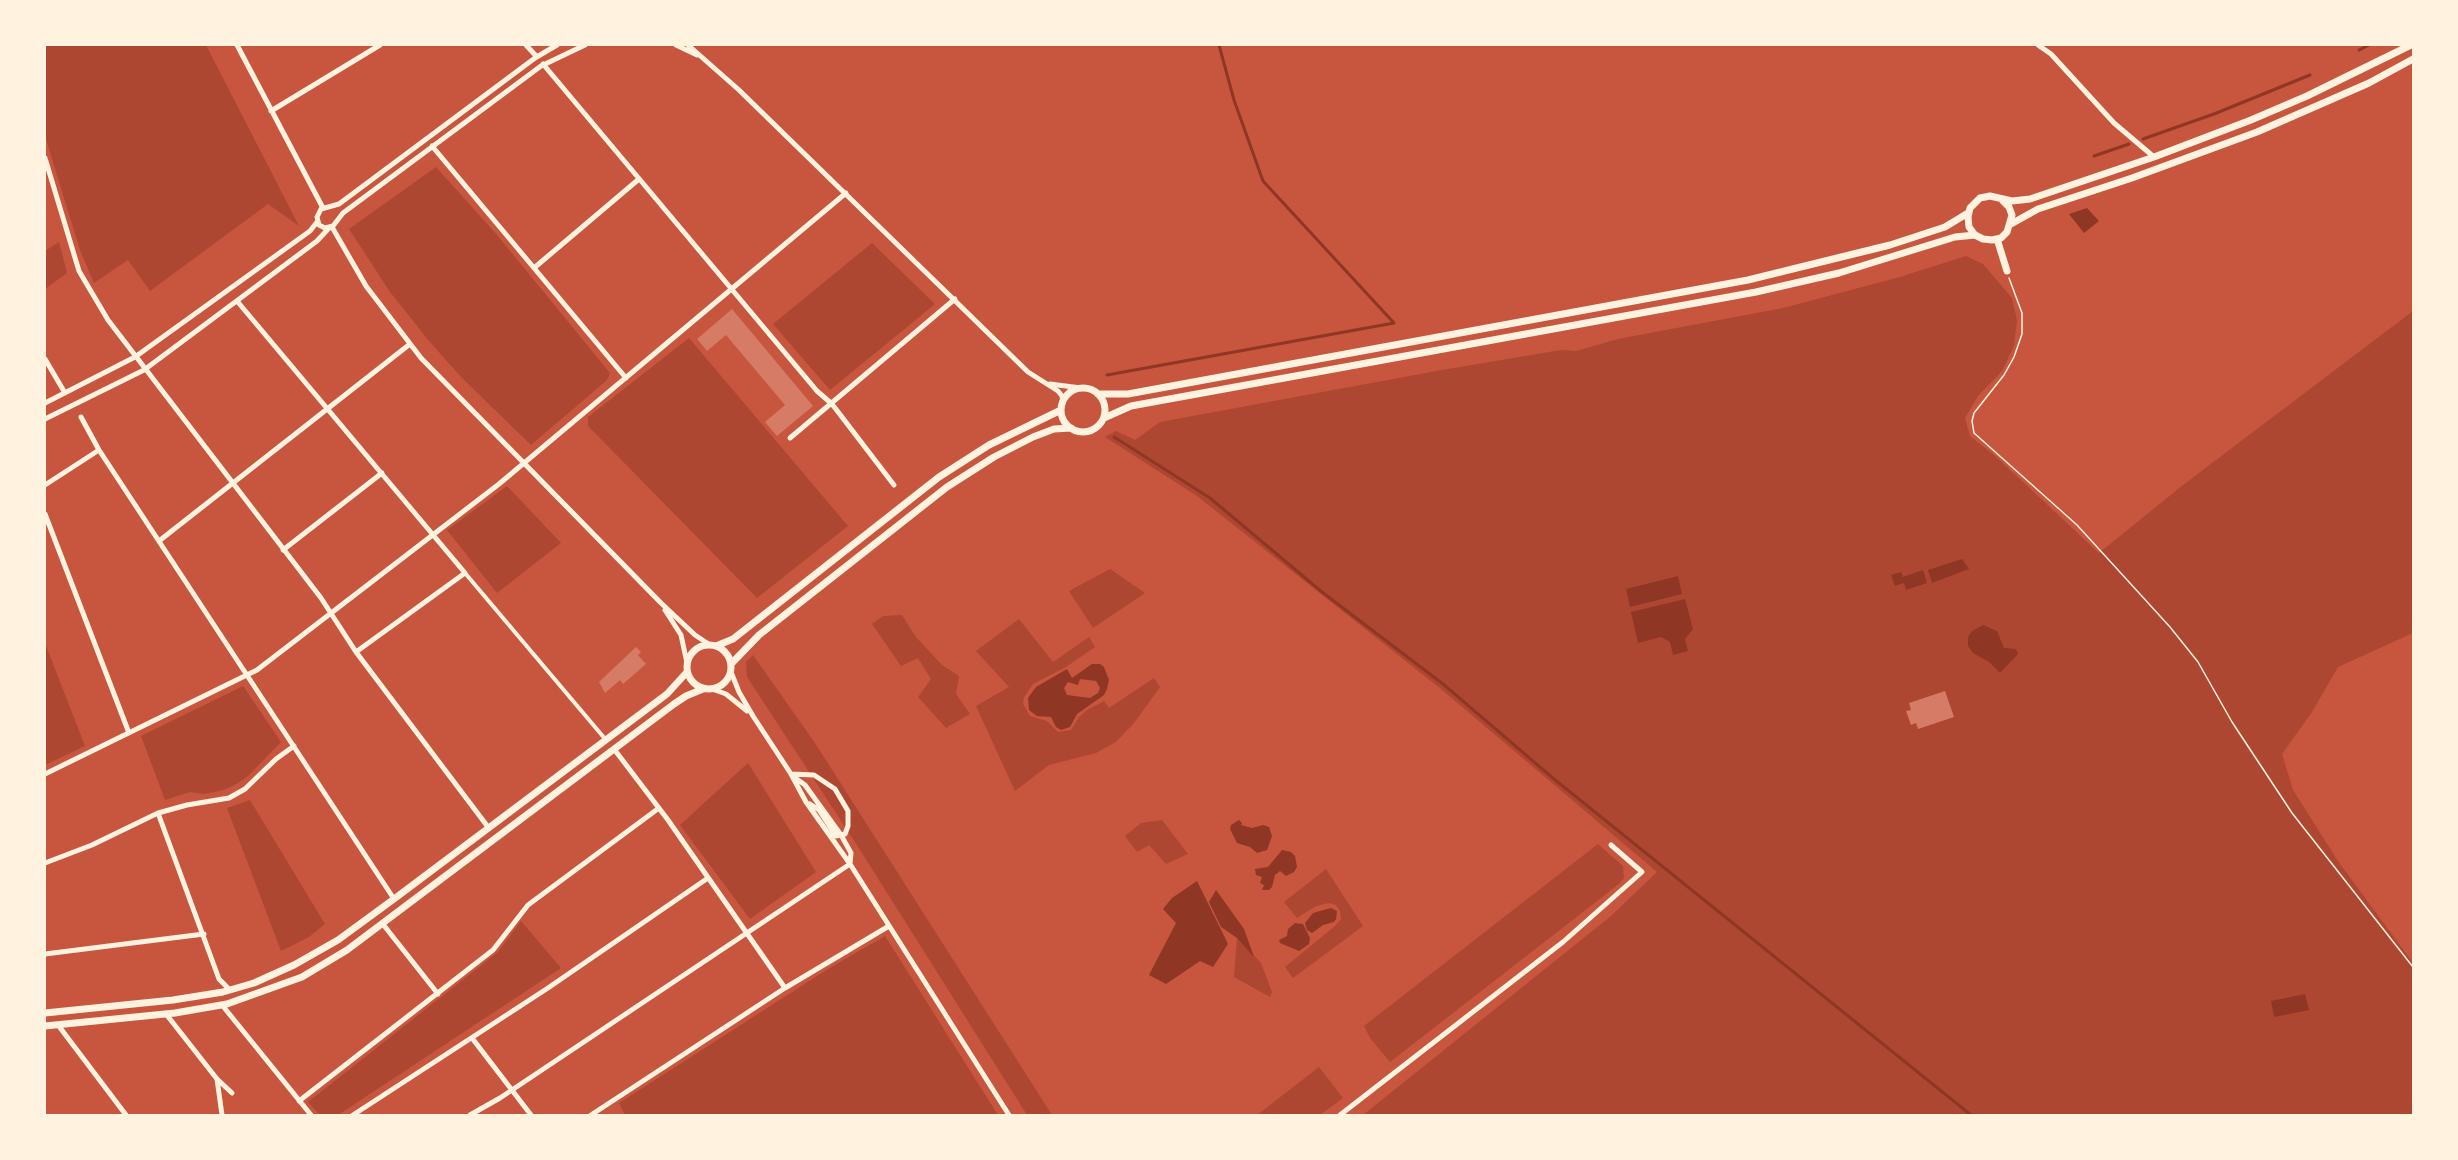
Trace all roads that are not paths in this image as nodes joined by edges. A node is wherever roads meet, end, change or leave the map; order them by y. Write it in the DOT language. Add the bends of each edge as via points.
graph roads {
  1 [pos="237,45"];
  2 [pos="380,45"];
  3 [pos="526,45"];
  4 [pos="557,45"];
  5 [pos="585,45"];
  6 [pos="676,45"];
  7 [pos="2038,45"];
  8 [pos="2411,45"];
  9 [pos="689,47"];
  10 [pos="537,57"];
  11 [pos="2413,59"];
  12 [pos="543,64"];
  13 [pos="271,111"];
  14 [pos="432,146"];
  15 [pos="2154,157"];
  16 [pos="45,161"];
  17 [pos="639,179"];
  18 [pos="846,194"];
  19 [pos="2003,201"];
  20 [pos="322,208"];
  21 [pos="331,208"];
  22 [pos="1968,213"];
  23 [pos="338,219"];
  24 [pos="317,222"];
  25 [pos="2011,224"];
  26 [pos="331,228"];
  27 [pos="1975,235"];
  28 [pos="1997,239"];
  29 [pos="534,268"];
  30 [pos="2007,271"];
  31 [pos="732,289"];
  32 [pos="955,299"];
  33 [pos="237,301"];
  34 [pos="410,344"];
  35 [pos="135,357"];
  36 [pos="45,359"];
  37 [pos="144,370"];
  38 [pos="626,378"];
  39 [pos="1048,384"];
  40 [pos="1081,388"];
  41 [pos="65,393"];
  42 [pos="1098,394"];
  43 [pos="45,403"];
  44 [pos="832,404"];
  45 [pos="1062,406"];
  46 [pos="327,409"];
  47 [pos="81,417"];
  48 [pos="1104,418"];
  49 [pos="45,419"];
  50 [pos="1071,428"];
  51 [pos="790,438"];
  52 [pos="99,450"];
  53 [pos="523,464"];
  54 [pos="382,474"];
  55 [pos="233,482"];
  56 [pos="894,484"];
  57 [pos="45,485"];
  58 [pos="45,514"];
  59 [pos="433,534"];
  60 [pos="159,541"];
  61 [pos="284,550"];
  62 [pos="465,573"];
  63 [pos="661,603"];
  64 [pos="331,612"];
  65 [pos="713,645"];
  66 [pos="356,652"];
  67 [pos="687,663"];
  68 [pos="732,663"];
  69 [pos="687,672"];
  70 [pos="731,672"];
  71 [pos="247,675"];
  72 [pos="703,689"];
  73 [pos="712,689"];
  74 [pos="753,716"];
  75 [pos="129,733"];
  76 [pos="606,740"];
  77 [pos="294,746"];
  78 [pos="614,749"];
  79 [pos="45,774"];
  80 [pos="791,774"];
  81 [pos="806,802"];
  82 [pos="659,808"];
  83 [pos="158,813"];
  84 [pos="488,826"];
  85 [pos="841,835"];
  86 [pos="1611,845"];
  87 [pos="45,863"];
  88 [pos="850,864"];
  89 [pos="708,878"];
  90 [pos="394,898"];
  91 [pos="382,924"];
  92 [pos="889,926"];
  93 [pos="746,933"];
  94 [pos="204,934"];
  95 [pos="45,954"];
  96 [pos="785,988"];
  97 [pos="230,990"];
  98 [pos="438,994"];
  99 [pos="222,1005"];
  100 [pos="45,1013"];
  101 [pos="166,1014"];
  102 [pos="58,1025"];
  103 [pos="45,1026"];
  104 [pos="472,1038"];
  105 [pos="217,1079"];
  106 [pos="512,1090"];
  107 [pos="232,1093"];
  108 [pos="299,1101"];
  109 [pos="126,1115"];
  110 [pos="222,1115"];
  111 [pos="311,1115"];
  112 [pos="353,1115"];
  113 [pos="470,1115"];
  114 [pos="531,1115"];
  115 [pos="591,1115"];
  116 [pos="1009,1115"];
  117 [pos="1340,1115"];
  1 -- 13 [label="street"];
  2 -- 13 [label="street"];
  3 -- 10 [label="street"];
  4 -- 10 [label="street"];
  5 -- 12 [label="street"];
  6 -- 9 [label="street"];
  7 -- 15 [label="street" via="2051,54 2114,123"];
  8 -- 15 [label="street" via="2307,96"];
  9 -- 18 [label="street"];
  10 -- 21 [label="street"];
  11 -- 25 [label="street" via="2256,132 2032,211"];
  12 -- 14 [label="street"];
  12 -- 17 [label="street"];
  13 -- 20 [label="street"];
  14 -- 23 [label="street"];
  14 -- 29 [label="street"];
  15 -- 19 [label="street" via="2030,199"];
  16 -- 35 [label="street" via="85,285"];
  17 -- 29 [label="street"];
  17 -- 31 [label="street"];
  18 -- 31 [label="street"];
  18 -- 32 [label="street"];
  19 -- 22 [label="street" via="1980,198"];
  19 -- 25 [label="street" via="2010,211"];
  20 -- 21 [label="street"];
  20 -- 24 [label="street"];
  21 -- 23 [label="street"];
  22 -- 27 [label="street" via="1969,227"];
  22 -- 42 [label="street" via="1945,227 1890,245 1748,280 1128,394"];
  23 -- 26 [label="street"];
  24 -- 26 [label="street"];
  24 -- 35 [label="street" via="310,231"];
  25 -- 28 [label="street"];
  26 -- 33 [label="street"];
  26 -- 34 [label="street" via="366,286"];
  27 -- 28 [label="street"];
  27 -- 48 [label="street" via="1955,237 1839,273 1756,292 1131,406"];
  28 -- 30 [label="street"];
  29 -- 38 [label="street"];
  31 -- 38 [label="street"];
  31 -- 44 [label="street"];
  32 -- 39 [label="street" via="1028,372"];
  32 -- 44 [label="street"];
  33 -- 37 [label="street"];
  33 -- 46 [label="street"];
  34 -- 46 [label="street"];
  34 -- 53 [label="street"];
  35 -- 37 [label="street"];
  35 -- 41 [label="street"];
  36 -- 41 [label="street"];
  37 -- 49 [label="street"];
  37 -- 55 [label="street"];
  38 -- 53 [label="street"];
  39 -- 40 [label="street"];
  39 -- 45 [label="street" via="1062,396"];
  40 -- 42 [label="street"];
  40 -- 45 [label="street" via="1071,392"];
  41 -- 43 [label="street"];
  42 -- 48 [label="street" via="1104,403"];
  44 -- 51 [label="street"];
  44 -- 56 [label="street"];
  45 -- 50 [label="street" via="1064,420"];
  45 -- 65 [label="street" via="988,445 939,477 733,639"];
  46 -- 54 [label="street"];
  46 -- 55 [label="street"];
  47 -- 52 [label="street"];
  48 -- 50 [label="street" via="1090,431"];
  50 -- 68 [label="street" via="1033,437 947,487 759,635"];
  52 -- 57 [label="street"];
  52 -- 60 [label="street"];
  53 -- 59 [label="street"];
  53 -- 63 [label="street"];
  54 -- 59 [label="street"];
  54 -- 61 [label="street"];
  55 -- 60 [label="street"];
  55 -- 61 [label="street"];
  58 -- 75 [label="street"];
  59 -- 62 [label="street"];
  59 -- 64 [label="street"];
  60 -- 71 [label="street"];
  61 -- 64 [label="street"];
  62 -- 66 [label="street"];
  62 -- 76 [label="street"];
  63 -- 65 [label="street" via="695,635"];
  63 -- 67 [label="street" via="681,635"];
  64 -- 66 [label="street"];
  64 -- 71 [label="street"];
  65 -- 67 [label="street" via="695,650"];
  65 -- 68 [label="street" via="726,652"];
  66 -- 84 [label="street"];
  67 -- 69 [label="street"];
  68 -- 70 [label="street"];
  69 -- 72 [label="street"];
  69 -- 76 [label="street" via="667,694"];
  70 -- 73 [label="street" via="724,684"];
  70 -- 74 [label="street"];
  71 -- 75 [label="street"];
  71 -- 77 [label="street"];
  72 -- 73 [label="street"];
  72 -- 78 [label="street" via="686,696"];
  73 -- 74 [label="street" via="735,700"];
  74 -- 80 [label="street"];
  75 -- 79 [label="street"];
  76 -- 84 [label="street"];
  77 -- 83 [label="street" via="246,789 229,798"];
  77 -- 90 [label="street"];
  78 -- 82 [label="street"];
  78 -- 91 [label="street"];
  80 -- 81 [label="street"];
  80 -- 85 [label="street" via="806,785"];
  80 -- 85 [label="street" via="814,775 835,789 848,811 848,826"];
  81 -- 85 [label="street" via="819,810 836,836"];
  81 -- 88 [label="street"];
  82 -- 89 [label="street"];
  82 -- 98 [label="street" via="528,906 493,950"];
  83 -- 87 [label="street"];
  83 -- 94 [label="street"];
  84 -- 90 [label="street"];
  85 -- 88 [label="street" via="851,853"];
  86 -- 117 [label="street" via="1642,872 1563,942"];
  88 -- 92 [label="street"];
  88 -- 93 [label="street"];
  89 -- 93 [label="street"];
  89 -- 104 [label="street"];
  90 -- 97 [label="street" via="338,940 294,965"];
  91 -- 98 [label="street"];
  91 -- 99 [label="street" via="302,976"];
  92 -- 96 [label="street"];
  92 -- 116 [label="street"];
  93 -- 96 [label="street"];
  93 -- 106 [label="street"];
  94 -- 95 [label="street"];
  94 -- 97 [label="street" via="219,979"];
  96 -- 115 [label="street"];
  97 -- 100 [label="street"];
  98 -- 108 [label="street"];
  99 -- 101 [label="street"];
  99 -- 108 [label="street"];
  101 -- 102 [label="street"];
  101 -- 105 [label="street"];
  102 -- 103 [label="street"];
  102 -- 109 [label="street"];
  104 -- 106 [label="street"];
  104 -- 112 [label="street"];
  105 -- 107 [label="street"];
  105 -- 110 [label="street"];
  106 -- 113 [label="street"];
  106 -- 114 [label="street"];
  108 -- 111 [label="street"];
}
